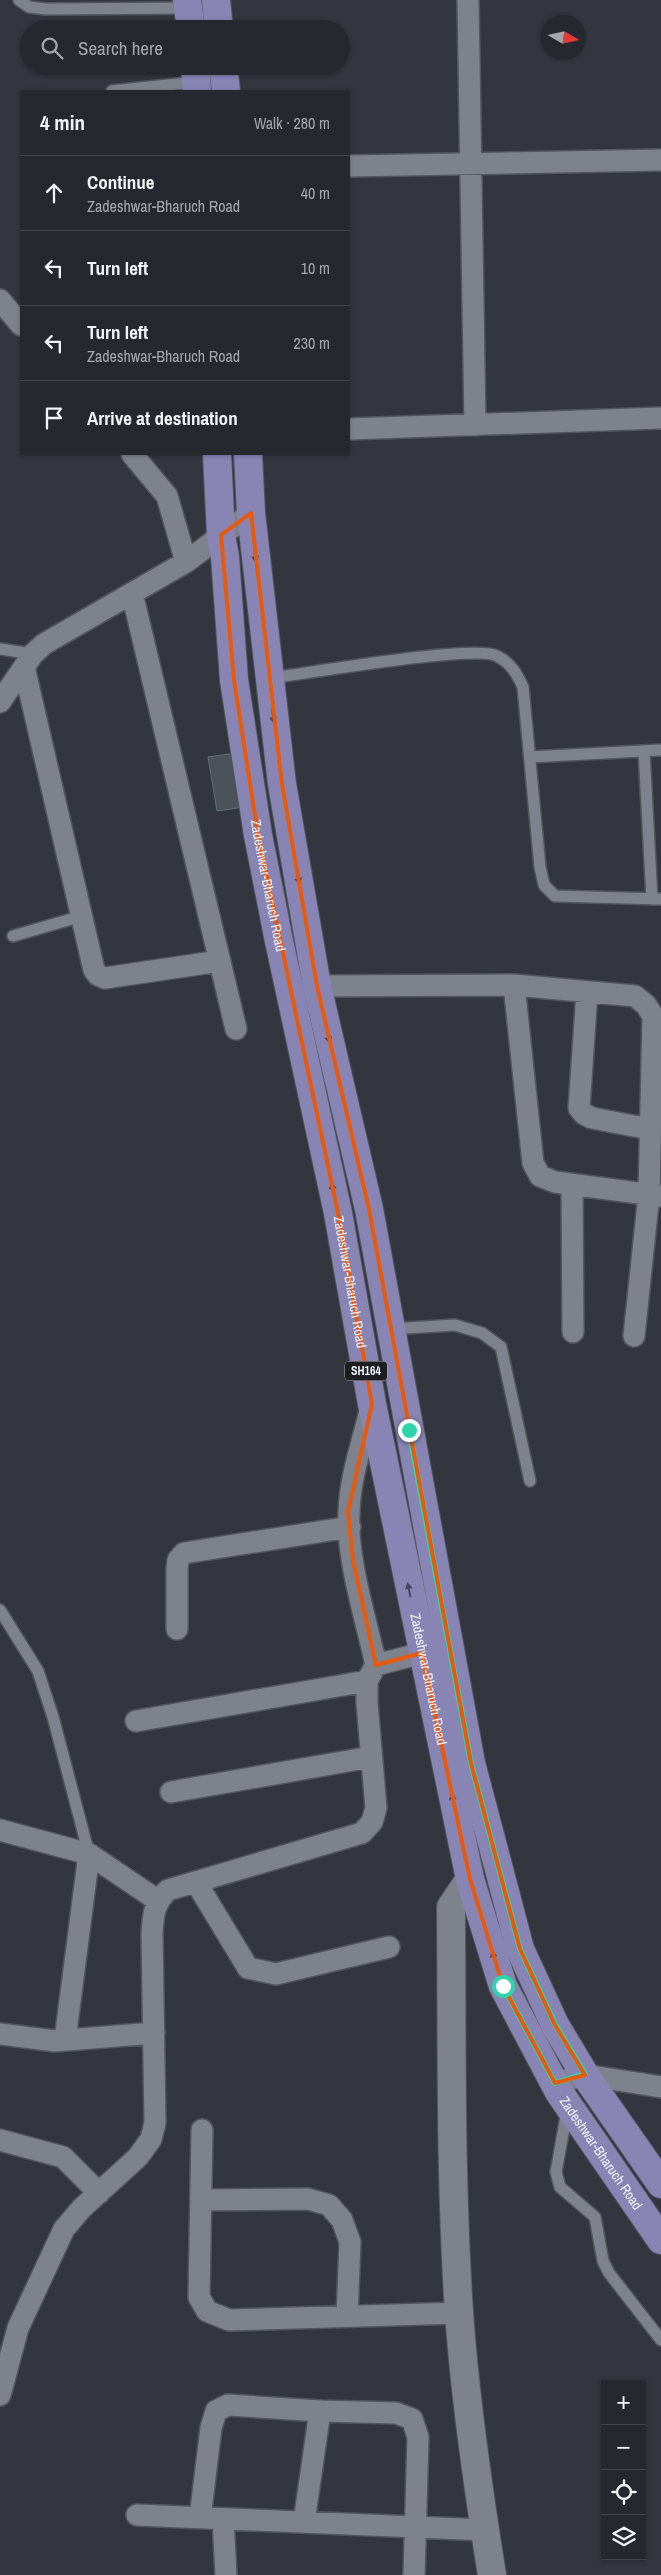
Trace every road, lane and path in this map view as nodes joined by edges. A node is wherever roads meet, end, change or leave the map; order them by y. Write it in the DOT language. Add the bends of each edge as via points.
graph roads {
  1 [pos="19,0"];
  2 [pos="468,0"];
  3 [pos="203,11"];
  4 [pos="224,75"];
  5 [pos="196,80"];
  6 [pos="120,90"];
  7 [pos="226,90"];
  8 [pos="661,160"];
  9 [pos="471,162"];
  10 [pos="350,166"];
  11 [pos="0,300"];
  12 [pos="20,324"];
  13 [pos="661,418"];
  14 [pos="475,426"];
  15 [pos="350,429"];
  16 [pos="133,455"];
  17 [pos="217,455"];
  18 [pos="248,455"];
  19 [pos="251,512"];
  20 [pos="221,535"];
  21 [pos="186,562"];
  22 [pos="132,593"];
  23 [pos="0,649"];
  24 [pos="28,661"];
  25 [pos="268,679"];
  26 [pos="0,702"];
  27 [pos="661,750"];
  28 [pos="644,751"];
  29 [pos="530,757"];
  30 [pos="657,899"];
  31 [pos="82,916"];
  32 [pos="13,936"];
  33 [pos="220,961"];
  34 [pos="514,985"];
  35 [pos="317,986"];
  36 [pos="587,992"];
  37 [pos="236,1029"];
  38 [pos="650,1129"];
  39 [pos="572,1184"];
  40 [pos="655,1195"];
  41 [pos="390,1329"];
  42 [pos="573,1332"];
  43 [pos="634,1336"];
  44 [pos="372,1404"];
  45 [pos="530,1481"];
  46 [pos="350,1527"];
  47 [pos="0,1610"];
  48 [pos="177,1629"];
  49 [pos="422,1654"];
  50 [pos="372,1673"];
  51 [pos="136,1721"];
  52 [pos="371,1756"];
  53 [pos="171,1792"];
  54 [pos="0,1830"];
  55 [pos="89,1854"];
  56 [pos="470,1879"];
  57 [pos="196,1882"];
  58 [pos="157,1900"];
  59 [pos="390,1947"];
  60 [pos="154,2033"];
  61 [pos="0,2034"];
  62 [pos="64,2040"];
  63 [pos="585,2074"];
  64 [pos="661,2087"];
  65 [pos="561,2093"];
  66 [pos="202,2130"];
  67 [pos="1,2144"];
  68 [pos="661,2184"];
  69 [pos="99,2193"];
  70 [pos="202,2200"];
  71 [pos="661,2240"];
  72 [pos="459,2313"];
  73 [pos="347,2316"];
  74 [pos="661,2340"];
  75 [pos="0,2395"];
  76 [pos="320,2411"];
  77 [pos="137,2515"];
  78 [pos="200,2518"];
  79 [pos="223,2519"];
  80 [pos="304,2522"];
  81 [pos="416,2527"];
  82 [pos="485,2530"];
  83 [pos="226,2575"];
  84 [pos="414,2575"];
  85 [pos="492,2575"];
  1 -- 3 [label="lane" via="29,7 46,9"];
  2 -- 9 [label="street"];
  4 -- 7 [label="main road"];
  5 -- 6 [label="lane"];
  8 -- 9 [label="street"];
  9 -- 10 [label="street"];
  9 -- 14 [label="street"];
  11 -- 12 [label="street"];
  13 -- 14 [label="street"];
  14 -- 15 [label="street"];
  16 -- 21 [label="street" via="167,496"];
  17 -- 20 [label="main road, Zadeshwar-Bharuch Road / SH164"];
  18 -- 19 [label="main road, Zadeshwar-Bharuch Road / SH164"];
  19 -- 20 [label="street"];
  19 -- 25 [label="main road, Zadeshwar-Bharuch Road / SH164, one-way"];
  20 -- 21 [label="street"];
  44 -- 20 [label="main road, Zadeshwar-Bharuch Road / SH164, one-way" via="338,1213 258,835 234,680"];
  21 -- 22 [label="street"];
  22 -- 24 [label="street" via="44,644"];
  22 -- 33 [label="street"];
  23 -- 24 [label="lane"];
  24 -- 26 [label="street"];
  24 -- 31 [label="street"];
  25 -- 29 [label="lane" via="454,653 496,655 514,669 523,688"];
  25 -- 35 [label="main road, Zadeshwar-Bharuch Road / SH164, one-way" via="282,784"];
  27 -- 28 [label="lane"];
  28 -- 29 [label="lane"];
  28 -- 30 [label="lane"];
  29 -- 30 [label="lane" via="544,885 555,896"];
  31 -- 32 [label="lane"];
  31 -- 33 [label="street" via="94,970 105,978"];
  33 -- 37 [label="street"];
  34 -- 35 [label="street"];
  34 -- 36 [label="street"];
  34 -- 39 [label="street" via="533,1163 540,1176"];
  35 -- 41 [label="main road, Zadeshwar-Bharuch Road / SH164, one-way" via="369,1209"];
  36 -- 38 [label="street" via="635,996 653,1016"];
  36 -- 38 [label="street" via="579,1108 592,1118"];
  38 -- 40 [label="street"];
  39 -- 40 [label="street"];
  39 -- 42 [label="street"];
  40 -- 43 [label="street"];
  41 -- 45 [label="lane" via="455,1325 482,1332 501,1347"];
  41 -- 63 [label="main road, Zadeshwar-Bharuch Road / SH164" via="476,1782 520,1949 555,2024"];
  44 -- 46 [label="street" via="355,1472 348,1512"];
  49 -- 44 [label="main road, Zadeshwar-Bharuch Road / SH164, one-way"];
  46 -- 48 [label="street" via="184,1553 176,1569"];
  46 -- 50 [label="street"];
  47 -- 55 [label="lane" via="38,1671"];
  49 -- 50 [label="street"];
  56 -- 49 [label="main road, Zadeshwar-Bharuch Road / SH164, one-way"];
  50 -- 51 [label="street"];
  50 -- 52 [label="street"];
  52 -- 53 [label="street"];
  52 -- 57 [label="street" via="376,1808 372,1822 362,1833"];
  54 -- 55 [label="street"];
  55 -- 58 [label="street"];
  55 -- 62 [label="street"];
  65 -- 56 [label="main road, Zadeshwar-Bharuch Road / SH164, one-way" via="503,1986"];
  56 -- 72 [label="street" via="450,1907 452,2152"];
  57 -- 58 [label="street" via="168,1890"];
  57 -- 59 [label="street" via="248,1968 276,1974"];
  58 -- 60 [label="street" via="153,1916"];
  60 -- 62 [label="street"];
  60 -- 69 [label="street" via="156,2123 151,2139 138,2157"];
  61 -- 62 [label="street"];
  63 -- 64 [label="street"];
  63 -- 65 [label="street"];
  63 -- 68 [label="main road, Zadeshwar-Bharuch Road / SH164"];
  65 -- 71 [label="main road, Zadeshwar-Bharuch Road / SH164"];
  65 -- 74 [label="lane" via="557,2180 560,2187 595,2217 603,2262"];
  66 -- 70 [label="street"];
  67 -- 69 [label="street" via="63,2157"];
  69 -- 75 [label="street" via="64,2228 52,2252 18,2328"];
  70 -- 73 [label="street" via="308,2199 329,2205 342,2220 350,2242"];
  70 -- 73 [label="street" via="199,2297 207,2311 229,2320"];
  72 -- 73 [label="street"];
  72 -- 82 [label="street"];
  76 -- 78 [label="street" via="228,2405 216,2411 210,2428"];
  76 -- 80 [label="street"];
  76 -- 81 [label="street" via="396,2413 412,2419 418,2437"];
  77 -- 78 [label="street"];
  78 -- 79 [label="street"];
  79 -- 80 [label="street"];
  79 -- 83 [label="street"];
  80 -- 81 [label="street"];
  81 -- 82 [label="street"];
  81 -- 84 [label="street"];
  82 -- 85 [label="street"];
}
